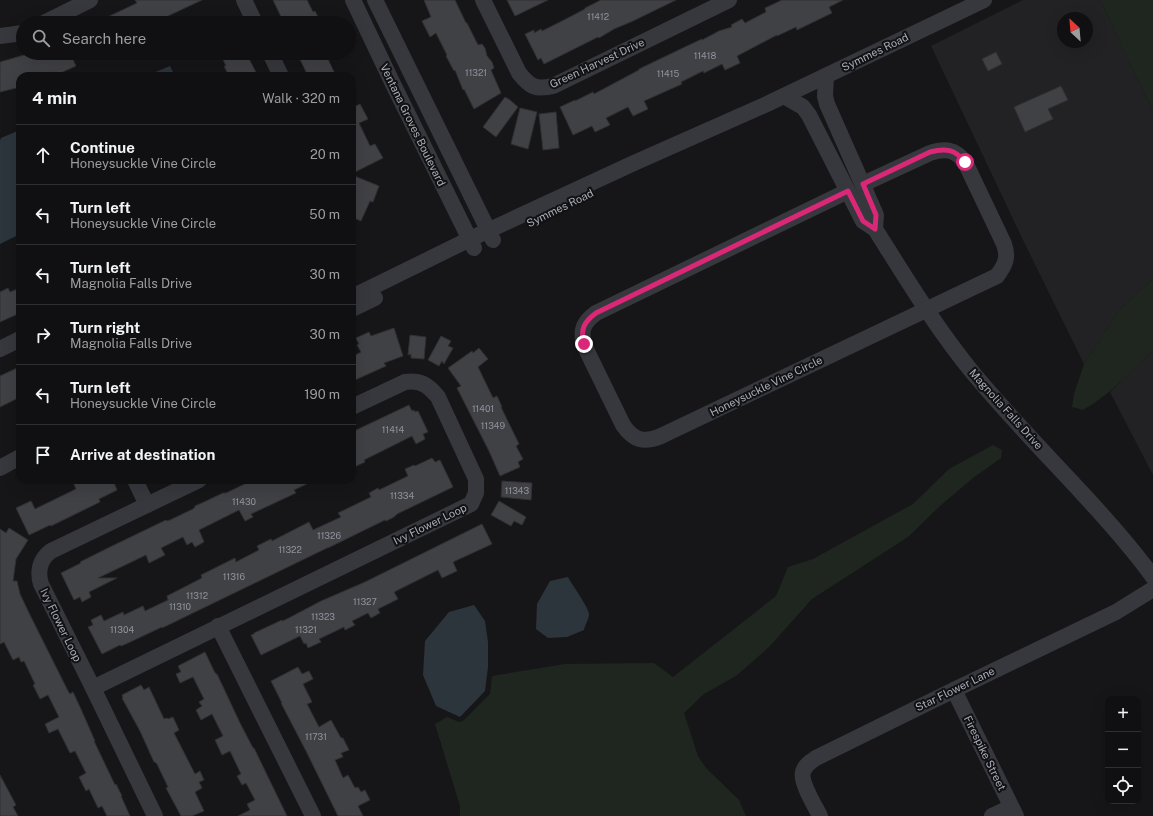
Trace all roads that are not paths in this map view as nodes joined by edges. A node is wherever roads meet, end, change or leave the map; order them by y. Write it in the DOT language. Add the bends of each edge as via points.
graph roads {
  1 [pos="90,0"];
  2 [pos="244,0"];
  3 [pos="353,0"];
  4 [pos="375,0"];
  5 [pos="483,0"];
  6 [pos="729,0"];
  7 [pos="984,0"];
  8 [pos="70,4"];
  9 [pos="54,16"];
  10 [pos="252,16"];
  11 [pos="16,34"];
  12 [pos="0,36"];
  13 [pos="274,60"];
  14 [pos="280,72"];
  15 [pos="826,76"];
  16 [pos="784,96"];
  17 [pos="863,184"];
  18 [pos="848,191"];
  19 [pos="875,229"];
  20 [pos="491,236"];
  21 [pos="472,244"];
  22 [pos="356,295"];
  23 [pos="356,307"];
  24 [pos="925,310"];
  25 [pos="16,342"];
  26 [pos="0,349"];
  27 [pos="356,405"];
  28 [pos="16,459"];
  29 [pos="0,468"];
  30 [pos="16,470"];
  31 [pos="0,477"];
  32 [pos="138,484"];
  33 [pos="148,484"];
  34 [pos="191,484"];
  35 [pos="152,503"];
  36 [pos="1153,577"];
  37 [pos="1153,589"];
  38 [pos="218,626"];
  39 [pos="92,688"];
  40 [pos="954,690"];
  41 [pos="1013,811"];
  42 [pos="155,816"];
  43 [pos="313,816"];
  44 [pos="820,816"];
  45 [pos="992,816"];
  1 -- 8 [label="street"];
  2 -- 10 [label="street"];
  3 -- 21 [label="street, Ventana Groves Boulevard"];
  4 -- 20 [label="street, Ventana Groves Boulevard"];
  5 -- 6 [label="street, Green Harvest Drive" via="519,73 534,87 544,88 553,86"];
  7 -- 15 [label="street, Symmes Road"];
  8 -- 9 [label="street"];
  11 -- 12 [label="street"];
  13 -- 14 [label="street"];
  15 -- 16 [label="street, Symmes Road"];
  15 -- 17 [label="street, Magnolia Falls Drive" via="826,104"];
  16 -- 18 [label="street, Magnolia Falls Drive" via="803,107 810,115"];
  16 -- 20 [label="street, Symmes Road" via="634,172"];
  17 -- 19 [label="street, Magnolia Falls Drive" via="876,215"];
  17 -- 24 [label="street, Honeysuckle Vine Circle" via="937,150 954,152 965,162 1004,244 1006,259 997,276"];
  18 -- 19 [label="street, Magnolia Falls Drive" via="863,221"];
  18 -- 24 [label="street, Honeysuckle Vine Circle" via="596,313 587,320 582,337 584,344 628,432 642,440 651,440"];
  19 -- 24 [label="street, Magnolia Falls Drive"];
  20 -- 21 [label="street, Symmes Road"];
  21 -- 22 [label="street, Symmes Road"];
  21 -- 23 [label="street, Symmes Road"];
  24 -- 36 [label="street, Magnolia Falls Drive" via="973,373 1110,523"];
  25 -- 26 [label="street"];
  27 -- 38 [label="street, Ivy Flower Loop" via="405,382 420,382 433,390 476,479 476,493 471,504"];
  28 -- 29 [label="street"];
  30 -- 31 [label="street"];
  32 -- 35 [label="street"];
  33 -- 35 [label="street"];
  34 -- 35 [label="street, Ivy Flower Loop"];
  35 -- 39 [label="street, Ivy Flower Loop" via="51,552 40,564 41,584"];
  37 -- 40 [label="street, Star Flower Lane" via="1116,612"];
  38 -- 39 [label="street, Ivy Flower Loop"];
  38 -- 43 [label="street"];
  39 -- 42 [label="street, Ivy Flower Loop"];
  40 -- 41 [label="street, Firespike Street"];
  40 -- 44 [label="street, Star Flower Lane" via="816,758 807,765 802,773 804,783"];
  41 -- 45 [label="street"];
}
